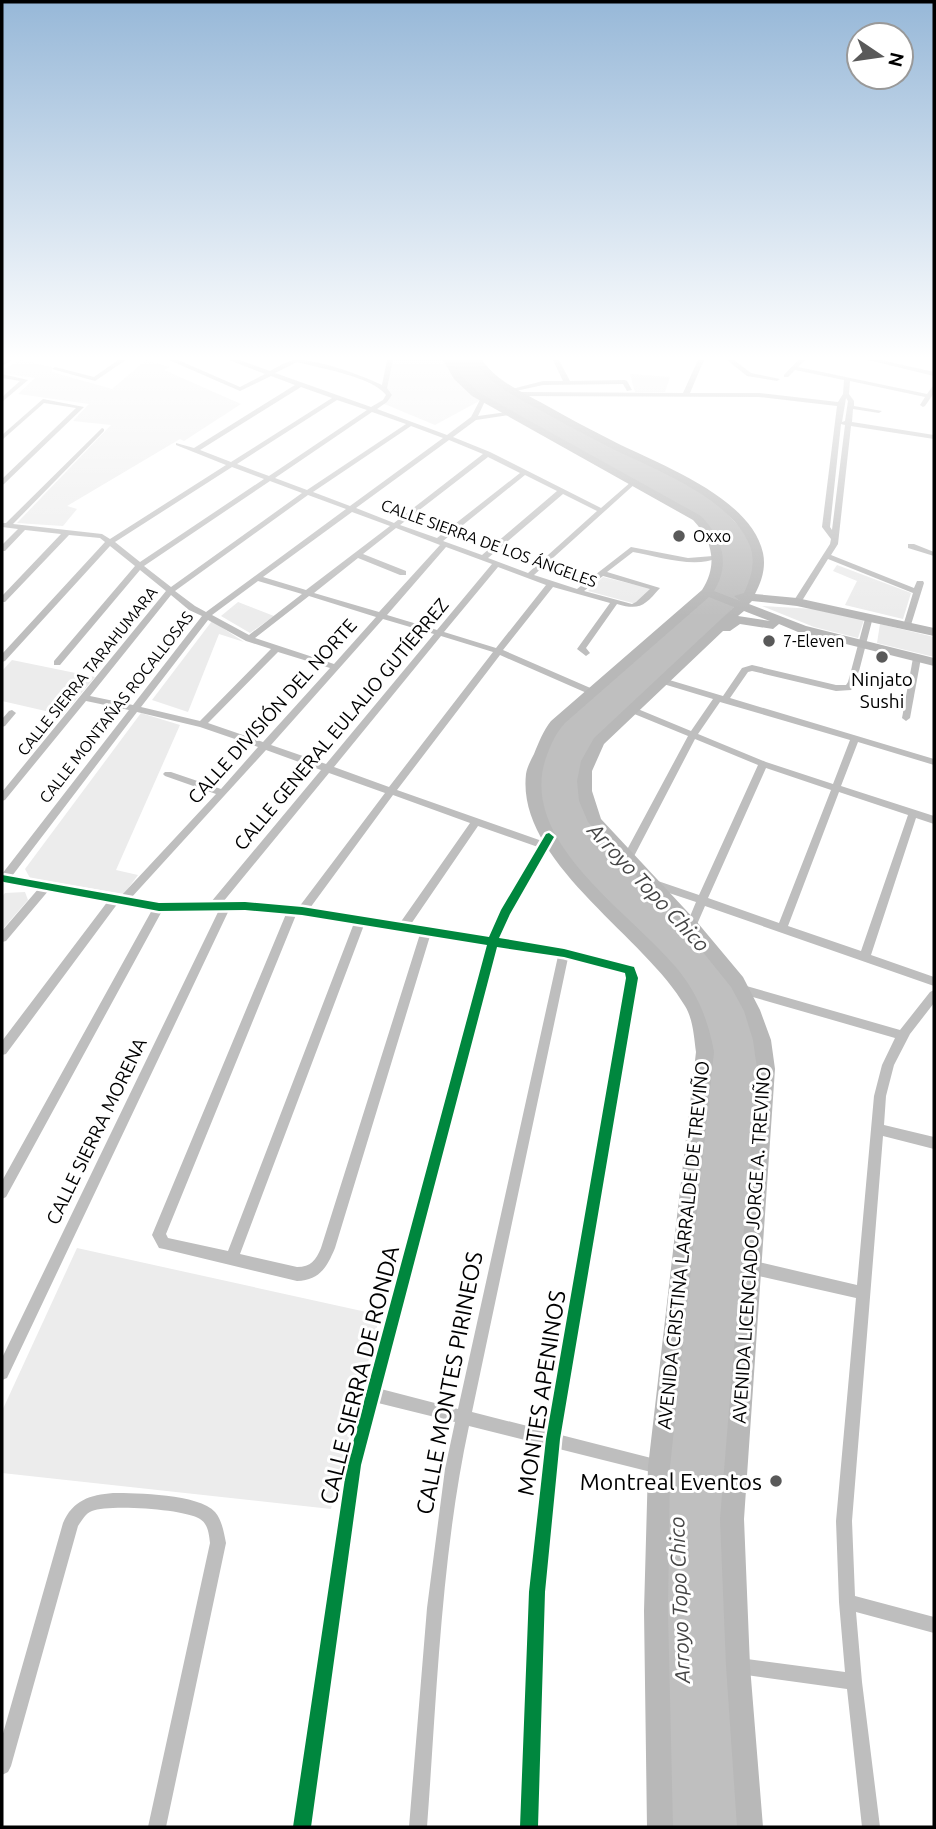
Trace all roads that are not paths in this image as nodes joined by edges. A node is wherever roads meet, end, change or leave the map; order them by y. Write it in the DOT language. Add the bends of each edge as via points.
graph roads {
  1 [pos="41,445"];
  2 [pos="86,445"];
  3 [pos="182,445"];
  4 [pos="202,445"];
  5 [pos="261,445"];
  6 [pos="318,445"];
  7 [pos="378,445"];
  8 [pos="438,445"];
  9 [pos="468,445"];
  10 [pos="566,445"];
  11 [pos="613,445"];
  12 [pos="835,445"];
  13 [pos="846,445"];
  14 [pos="195,450"];
  15 [pos="488,453"];
  16 [pos="232,464"];
  17 [pos="525,472"];
  18 [pos="831,475"];
  19 [pos="843,477"];
  20 [pos="268,479"];
  21 [pos="634,482"];
  22 [pos="2,483"];
  23 [pos="562,491"];
  24 [pos="307,493"];
  25 [pos="351,509"];
  26 [pos="600,510"];
  27 [pos="4,525"];
  28 [pos="395,525"];
  29 [pos="24,527"];
  30 [pos="68,531"];
  31 [pos="710,533"];
  32 [pos="834,538"];
  33 [pos="110,542"];
  34 [pos="442,543"];
  35 [pos="911,546"];
  36 [pos="2,548"];
  37 [pos="934,554"];
  38 [pos="358,555"];
  39 [pos="828,556"];
  40 [pos="483,558"];
  41 [pos="713,558"];
  42 [pos="497,563"];
  43 [pos="139,566"];
  44 [pos="400,571"];
  45 [pos="601,573"];
  46 [pos="757,574"];
  47 [pos="530,575"];
  48 [pos="257,578"];
  49 [pos="920,583"];
  50 [pos="551,584"];
  51 [pos="710,590"];
  52 [pos="579,591"];
  53 [pos="170,592"];
  54 [pos="917,592"];
  55 [pos="307,594"];
  56 [pos="2,600"];
  57 [pos="740,601"];
  58 [pos="615,602"];
  59 [pos="797,602"];
  60 [pos="207,615"];
  61 [pos="381,615"];
  62 [pos="869,617"];
  63 [pos="907,626"];
  64 [pos="802,629"];
  65 [pos="934,632"];
  66 [pos="440,633"];
  67 [pos="714,633"];
  68 [pos="249,639"];
  69 [pos="861,644"];
  70 [pos="276,649"];
  71 [pos="498,651"];
  72 [pos="584,651"];
  73 [pos="631,657"];
  74 [pos="917,658"];
  75 [pos="2,659"];
  76 [pos="934,662"];
  77 [pos="57,663"];
  78 [pos="335,667"];
  79 [pos="663,681"];
  80 [pos="592,692"];
  81 [pos="83,698"];
  82 [pos="721,700"];
  83 [pos="134,707"];
  84 [pos="630,709"];
  85 [pos="12,713"];
  86 [pos="906,718"];
  87 [pos="2,724"];
  88 [pos="202,724"];
  89 [pos="693,735"];
  90 [pos="855,739"];
  91 [pos="265,746"];
  92 [pos="934,762"];
  93 [pos="763,764"];
  94 [pos="327,768"];
  95 [pos="168,774"];
  96 [pos="835,789"];
  97 [pos="392,791"];
  98 [pos="223,793"];
  99 [pos="2,798"];
  100 [pos="914,813"];
  101 [pos="934,820"];
  102 [pos="475,821"];
  103 [pos="546,841"];
  104 [pos="627,859"];
  105 [pos="3,880"];
  106 [pos="650,882"];
  107 [pos="47,886"];
  108 [pos="119,899"];
  109 [pos="702,901"];
  110 [pos="159,907"];
  111 [pos="219,907"];
  112 [pos="298,911"];
  113 [pos="360,921"];
  114 [pos="691,926"];
  115 [pos="403,928"];
  116 [pos="782,928"];
  117 [pos="426,930"];
  118 [pos="2,938"];
  119 [pos="493,941"];
  120 [pos="564,953"];
  121 [pos="865,957"];
  122 [pos="934,981"];
  123 [pos="743,990"];
  124 [pos="934,995"];
  125 [pos="902,1035"];
  126 [pos="2,1050"];
  127 [pos="877,1129"];
  128 [pos="934,1143"];
  129 [pos="2,1193"];
  130 [pos="232,1258"];
  131 [pos="750,1267"];
  132 [pos="864,1293"];
  133 [pos="8,1346"];
  134 [pos="2,1373"];
  135 [pos="372,1394"];
  136 [pos="463,1416"];
  137 [pos="553,1439"];
  138 [pos="659,1467"];
  139 [pos="847,1602"];
  140 [pos="934,1625"];
  141 [pos="737,1666"];
  142 [pos="854,1682"];
  143 [pos="2,1766"];
  144 [pos="157,1827"];
  145 [pos="302,1827"];
  146 [pos="418,1827"];
  147 [pos="528,1827"];
  148 [pos="660,1827"];
  149 [pos="750,1827"];
  150 [pos="871,1827"];
  1 -- 22 [label="street"];
  2 -- 27 [label="street"];
  3 -- 14 [label="street, CALLE SIERRA DE LOS ÁNGELES"];
  4 -- 14 [label="street"];
  5 -- 16 [label="street"];
  6 -- 20 [label="street"];
  7 -- 24 [label="street, CALLE SIERRA TARAHUMARA"];
  8 -- 25 [label="street, CALLE MONTAÑAS ROCALLOSAS"];
  9 -- 15 [label="street"];
  10 -- 21 [label="main road"];
  11 -- 46 [label="main road, AVENIDA LICENCIADO JORGE A. TREVIÑO" via="721,504 754,542"];
  12 -- 18 [label="street"];
  13 -- 19 [label="street"];
  14 -- 16 [label="street, CALLE SIERRA DE LOS ÁNGELES"];
  15 -- 17 [label="street"];
  15 -- 28 [label="street"];
  16 -- 20 [label="street, CALLE SIERRA DE LOS ÁNGELES"];
  16 -- 33 [label="street"];
  17 -- 23 [label="street"];
  17 -- 34 [label="street, CALLE DIVISIÓN DEL NORTE"];
  18 -- 19 [label="street"];
  18 -- 32 [label="street" via="827,527"];
  19 -- 32 [label="street"];
  20 -- 24 [label="street, CALLE SIERRA DE LOS ÁNGELES"];
  20 -- 43 [label="street"];
  21 -- 26 [label="street"];
  21 -- 31 [label="main road" via="686,510"];
  23 -- 26 [label="street"];
  23 -- 40 [label="street"];
  24 -- 25 [label="street, CALLE SIERRA DE LOS ÁNGELES"];
  24 -- 53 [label="street, CALLE SIERRA TARAHUMARA"];
  25 -- 28 [label="street, CALLE SIERRA DE LOS ÁNGELES"];
  25 -- 48 [label="street, CALLE MONTAÑAS ROCALLOSAS"];
  26 -- 47 [label="street"];
  27 -- 29 [label="street"];
  28 -- 34 [label="street, CALLE SIERRA DE LOS ÁNGELES"];
  28 -- 38 [label="street"];
  29 -- 30 [label="street"];
  29 -- 36 [label="street"];
  30 -- 33 [label="street" via="100,535"];
  30 -- 56 [label="street"];
  31 -- 41 [label="main road"];
  31 -- 51 [label="main road" via="719,556"];
  32 -- 39 [label="street"];
  33 -- 43 [label="street"];
  33 -- 75 [label="street"];
  34 -- 40 [label="street, CALLE SIERRA DE LOS ÁNGELES"];
  34 -- 61 [label="street, CALLE DIVISIÓN DEL NORTE"];
  35 -- 37 [label="street"];
  38 -- 44 [label="street"];
  38 -- 55 [label="street"];
  39 -- 54 [label="street"];
  39 -- 59 [label="street"];
  40 -- 42 [label="street, CALLE SIERRA DE LOS ÁNGELES"];
  41 -- 45 [label="street" via="688,559 631,549"];
  41 -- 73 [label="main road" via="702,588"];
  42 -- 47 [label="street, CALLE SIERRA DE LOS ÁNGELES"];
  42 -- 66 [label="street, CALLE GENERAL EULALIO GUTÍERREZ"];
  43 -- 53 [label="street"];
  43 -- 77 [label="street"];
  45 -- 52 [label="street"];
  45 -- 58 [label="street, CALLE SIERRA DE LOS ÁNGELES" via="656,587 635,606"];
  46 -- 57 [label="main road, AVENIDA LICENCIADO JORGE A. TREVIÑO"];
  46 -- 59 [label="main road" via="763,589"];
  47 -- 50 [label="street, CALLE SIERRA DE LOS ÁNGELES"];
  48 -- 55 [label="street"];
  48 -- 60 [label="street, CALLE MONTAÑAS ROCALLOSAS"];
  49 -- 54 [label="street"];
  50 -- 52 [label="street, CALLE SIERRA DE LOS ÁNGELES"];
  50 -- 71 [label="street"];
  51 -- 57 [label="main road"];
  51 -- 57 [label="main road" via="718,604"];
  51 -- 73 [label="main road, AVENIDA CRISTINA LARRALDE DE TREVIÑO"];
  52 -- 58 [label="street, CALLE SIERRA DE LOS ÁNGELES"];
  53 -- 60 [label="street"];
  53 -- 81 [label="street, CALLE SIERRA TARAHUMARA"];
  54 -- 63 [label="street"];
  55 -- 61 [label="street"];
  55 -- 68 [label="street"];
  57 -- 59 [label="main road"];
  57 -- 64 [label="main road"];
  57 -- 67 [label="main road, AVENIDA LICENCIADO JORGE A. TREVIÑO"];
  58 -- 72 [label="street"];
  59 -- 62 [label="main road"];
  60 -- 68 [label="street"];
  60 -- 83 [label="street, CALLE MONTAÑAS ROCALLOSAS"];
  61 -- 66 [label="street"];
  61 -- 78 [label="street, CALLE DIVISIÓN DEL NORTE"];
  62 -- 63 [label="main road"];
  62 -- 69 [label="street"];
  63 -- 65 [label="main road"];
  64 -- 67 [label="main road" via="744,619"];
  64 -- 69 [label="main road"];
  66 -- 71 [label="street"];
  66 -- 94 [label="street, CALLE GENERAL EULALIO GUTÍERREZ"];
  67 -- 79 [label="main road, AVENIDA LICENCIADO JORGE A. TREVIÑO"];
  68 -- 70 [label="street"];
  69 -- 74 [label="main road"];
  69 -- 82 [label="street" via="848,688 752,668 745,670"];
  70 -- 78 [label="street"];
  70 -- 88 [label="street"];
  71 -- 80 [label="street"];
  71 -- 97 [label="street"];
  73 -- 80 [label="main road, AVENIDA CRISTINA LARRALDE DE TREVIÑO"];
  74 -- 76 [label="main road"];
  74 -- 86 [label="street"];
  78 -- 91 [label="street, CALLE DIVISIÓN DEL NORTE"];
  79 -- 82 [label="street"];
  79 -- 84 [label="main road, AVENIDA LICENCIADO JORGE A. TREVIÑO"];
  80 -- 103 [label="main road, AVENIDA CRISTINA LARRALDE DE TREVIÑO" via="553,727 537,759 533,800"];
  81 -- 83 [label="street"];
  81 -- 99 [label="street, CALLE SIERRA TARAHUMARA"];
  82 -- 89 [label="street"];
  82 -- 90 [label="street"];
  83 -- 88 [label="street"];
  83 -- 105 [label="street, CALLE MONTAÑAS ROCALLOSAS"];
  84 -- 89 [label="street"];
  84 -- 104 [label="main road, AVENIDA LICENCIADO JORGE A. TREVIÑO" via="590,754 583,780 587,808"];
  85 -- 87 [label="street"];
  88 -- 91 [label="street"];
  89 -- 93 [label="street"];
  89 -- 104 [label="street"];
  90 -- 92 [label="street"];
  90 -- 96 [label="street"];
  91 -- 94 [label="street"];
  91 -- 98 [label="street, CALLE DIVISIÓN DEL NORTE"];
  93 -- 96 [label="street"];
  93 -- 109 [label="street"];
  94 -- 97 [label="street"];
  94 -- 111 [label="street, CALLE GENERAL EULALIO GUTÍERREZ"];
  95 -- 98 [label="street"];
  96 -- 100 [label="street"];
  96 -- 116 [label="street"];
  97 -- 102 [label="street"];
  97 -- 112 [label="street"];
  98 -- 108 [label="street, CALLE DIVISIÓN DEL NORTE"];
  100 -- 101 [label="street"];
  100 -- 121 [label="street"];
  102 -- 103 [label="street"];
  102 -- 115 [label="street"];
  103 -- 119 [label="street, CALLE SIERRA DE RONDA"];
  103 -- 138 [label="main road, AVENIDA CRISTINA LARRALDE DE TREVIÑO" via="682,986 701,1024 705,1052"];
  104 -- 106 [label="main road, AVENIDA LICENCIADO JORGE A. TREVIÑO"];
  105 -- 107 [label="street"];
  106 -- 109 [label="street"];
  106 -- 114 [label="main road, AVENIDA LICENCIADO JORGE A. TREVIÑO"];
  107 -- 108 [label="street"];
  107 -- 118 [label="street"];
  108 -- 110 [label="street"];
  108 -- 126 [label="street, CALLE DIVISIÓN DEL NORTE"];
  109 -- 114 [label="street"];
  109 -- 116 [label="street"];
  110 -- 111 [label="street"];
  110 -- 129 [label="street"];
  111 -- 112 [label="street"];
  111 -- 133 [label="street, CALLE SIERRA MORENA"];
  112 -- 113 [label="street"];
  112 -- 130 [label="street" via="159,1238 164,1243"];
  113 -- 115 [label="street"];
  113 -- 130 [label="street"];
  114 -- 123 [label="main road, AVENIDA LICENCIADO JORGE A. TREVIÑO"];
  115 -- 117 [label="street"];
  116 -- 121 [label="street"];
  117 -- 119 [label="street"];
  117 -- 130 [label="street" via="328,1248 316,1271 297,1274"];
  119 -- 120 [label="street"];
  119 -- 135 [label="street, CALLE SIERRA DE RONDA"];
  120 -- 136 [label="street, CALLE MONTES PIRINEOS"];
  120 -- 137 [label="street, MONTES APENINOS" via="630,970 632,978"];
  121 -- 122 [label="street"];
  123 -- 125 [label="street"];
  123 -- 131 [label="main road, AVENIDA LICENCIADO JORGE A. TREVIÑO" via="762,1040 766,1069"];
  124 -- 125 [label="street"];
  125 -- 127 [label="street" via="884,1074"];
  127 -- 128 [label="street"];
  127 -- 132 [label="street"];
  131 -- 132 [label="street"];
  131 -- 141 [label="main road, AVENIDA LICENCIADO JORGE A. TREVIÑO" via="732,1519"];
  132 -- 139 [label="street" via="844,1521"];
  133 -- 134 [label="street, CALLE SIERRA MORENA"];
  135 -- 136 [label="street"];
  135 -- 145 [label="street, CALLE SIERRA DE RONDA" via="348,1504"];
  136 -- 137 [label="street"];
  136 -- 146 [label="street, CALLE MONTES PIRINEOS" via="442,1544"];
  137 -- 138 [label="street"];
  137 -- 147 [label="street, MONTES APENINOS" via="537,1592"];
  138 -- 148 [label="main road, AVENIDA CRISTINA LARRALDE DE TREVIÑO"];
  139 -- 140 [label="street"];
  139 -- 142 [label="street"];
  141 -- 142 [label="street"];
  141 -- 149 [label="main road, AVENIDA LICENCIADO JORGE A. TREVIÑO"];
  142 -- 150 [label="street"];
  143 -- 144 [label="street" via="71,1523 86,1505 107,1501 204,1512 212,1520 218,1543"];
}
